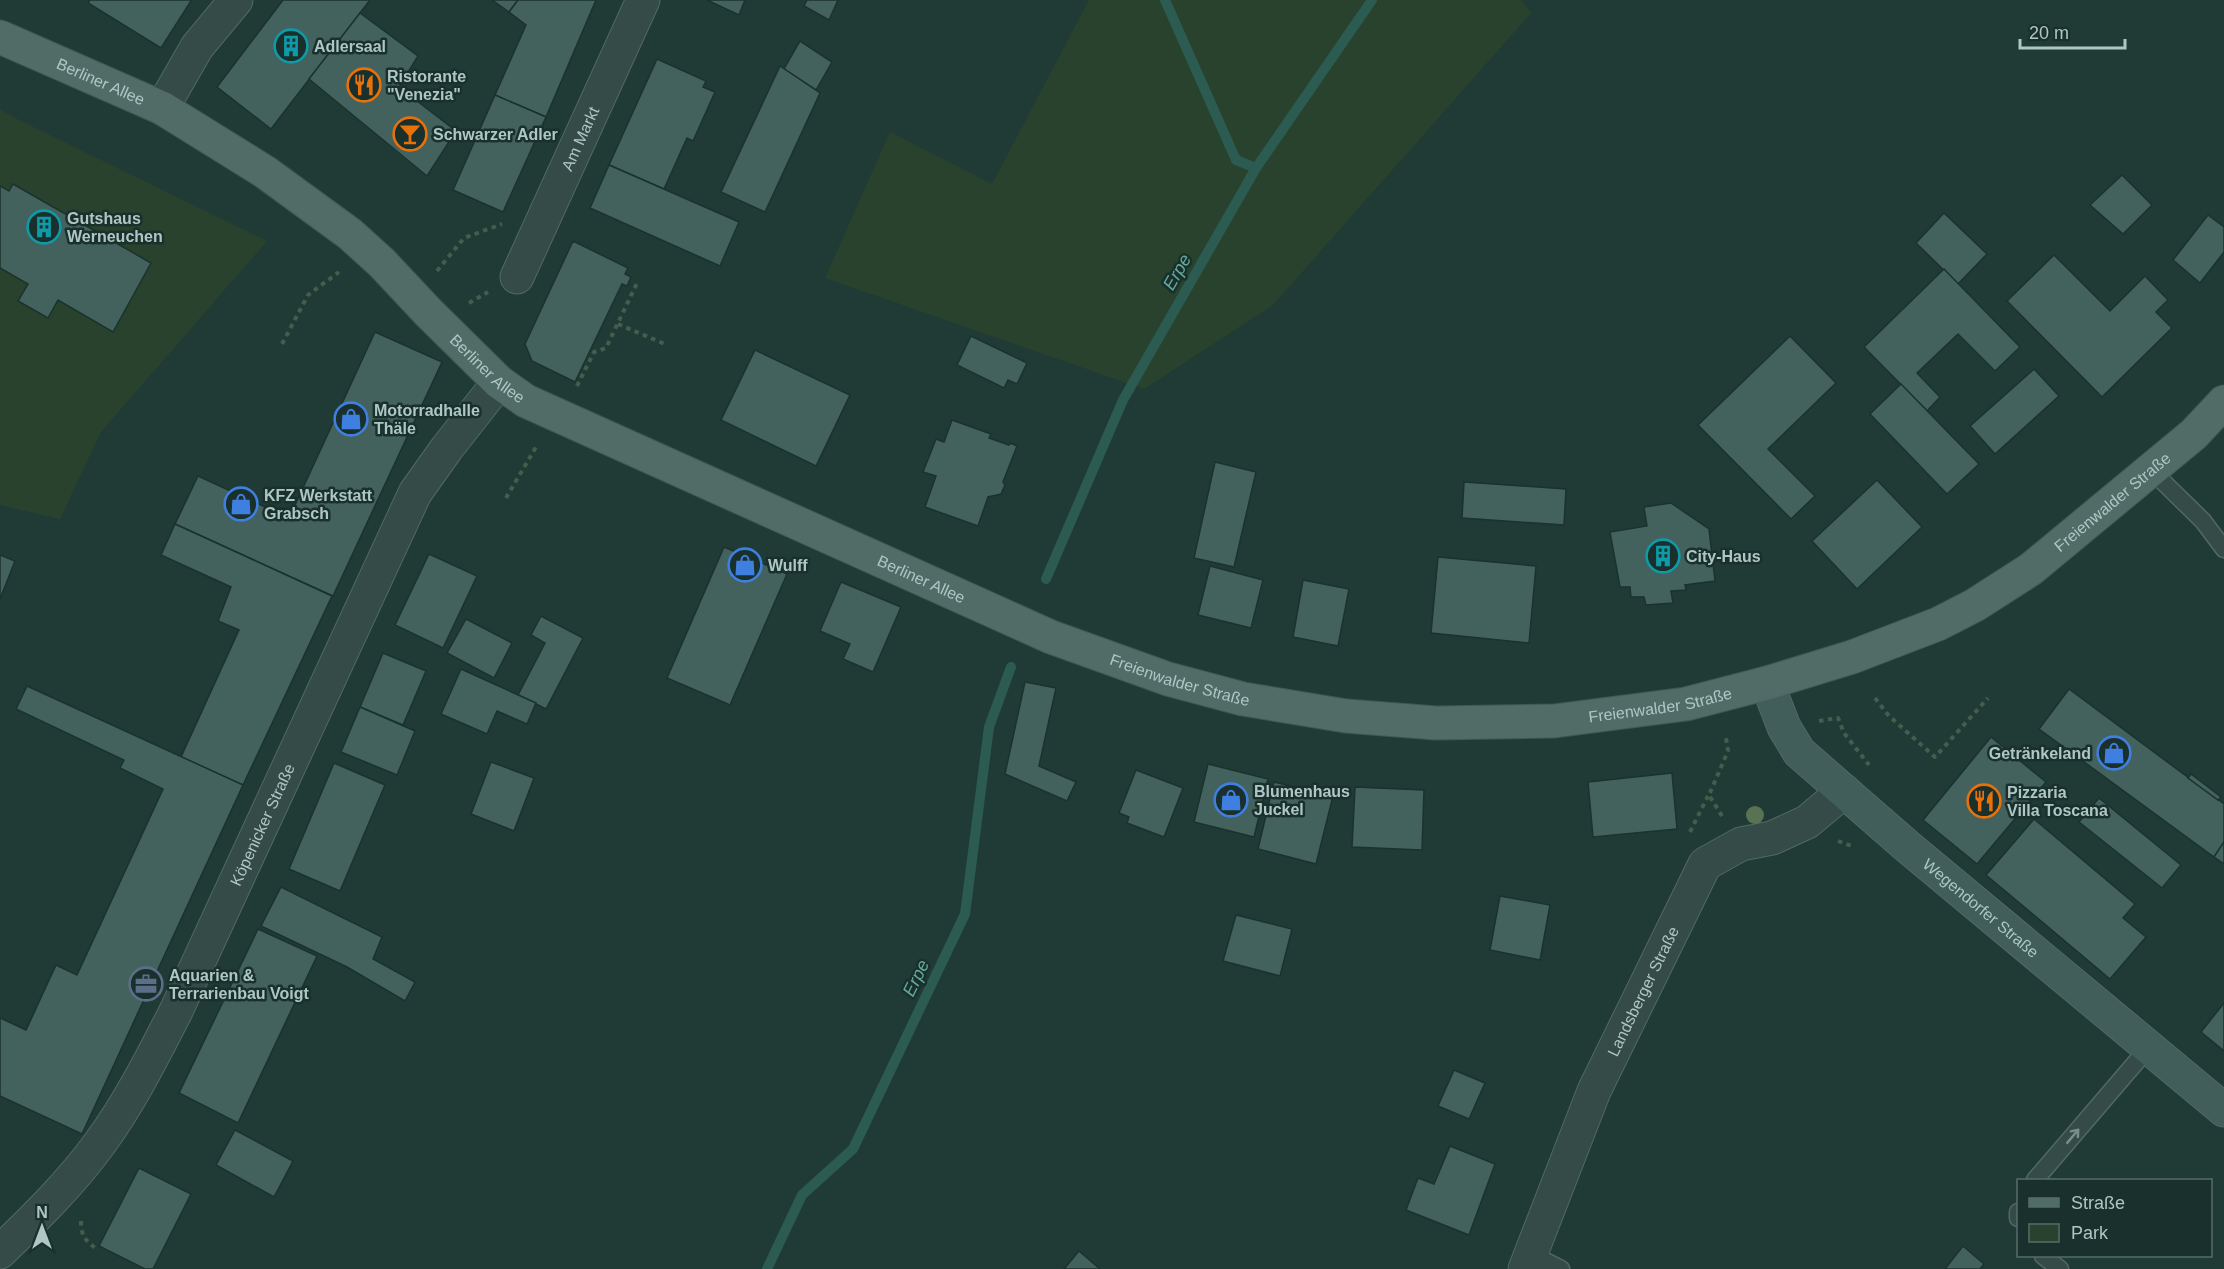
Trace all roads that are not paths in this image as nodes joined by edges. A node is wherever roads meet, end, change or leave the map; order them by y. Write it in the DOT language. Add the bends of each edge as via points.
graph roads {
  1 [pos="236,0"];
  2 [pos="643,0"];
  3 [pos="0,38"];
  4 [pos="162,108"];
  5 [pos="517,277"];
  6 [pos="499,382"];
  7 [pos="2224,402"];
  8 [pos="2151,471"];
  9 [pos="2224,549"];
  10 [pos="1022,623"];
  11 [pos="1767,683"];
  12 [pos="1844,792"];
  13 [pos="2149,1047"];
  14 [pos="2224,1110"];
  15 [pos="2036,1179"];
  16 [pos="0,1252"];
  17 [pos="2044,1257"];
  18 [pos="1528,1262"];
  19 [pos="1561,1269"];
  20 [pos="2060,1269"];
  1 -- 4 [label="street" via="197,47"];
  2 -- 5 [label="street, Am Markt"];
  3 -- 4 [label="main road, Berliner Allee"];
  4 -- 6 [label="main road, Berliner Allee" via="265,172 350,234"];
  6 -- 10 [label="main road, Berliner Allee" via="552,414"];
  6 -- 16 [label="street, Köpenicker Straße" via="415,493 148,1065 100,1144"];
  7 -- 8 [label="main road, Freienwalder Straße"];
  8 -- 9 [label="lane" via="2203,521"];
  8 -- 11 [label="main road, Freienwalder Straße" via="2031,569 1975,605 1938,624 1852,657"];
  10 -- 11 [label="main road, Freienwalder Straße" via="1168,679 1243,699 1375,719 1436,723 1554,721 1686,704"];
  11 -- 12 [label="main road, Wegendorfer Straße" via="1798,752"];
  12 -- 13 [label="main road, Wegendorfer Straße"];
  12 -- 18 [label="street, Landsberger Straße" via="1800,826 1772,838 1741,844 1706,864 1594,1091"];
  13 -- 14 [label="main road, Wegendorfer Straße"];
  15 -- 13 [label="lane, one-way"];
  17 -- 20 [label="lane"];
  18 -- 19 [label="lane"];
}
